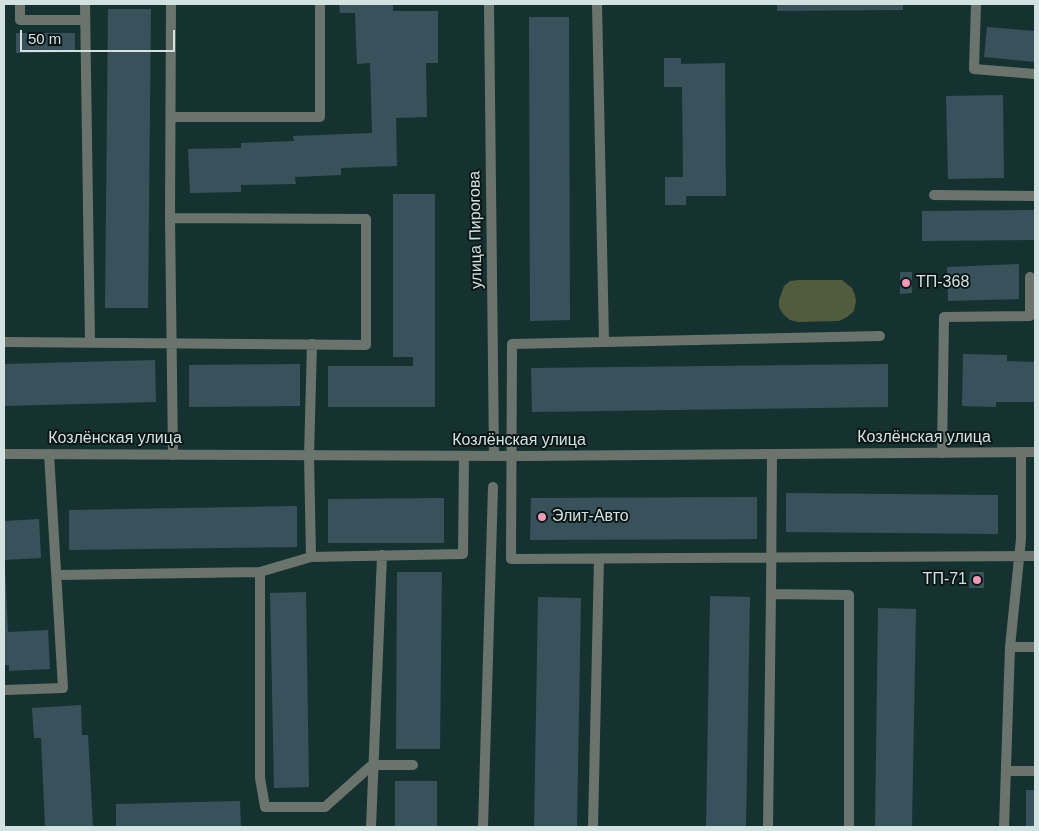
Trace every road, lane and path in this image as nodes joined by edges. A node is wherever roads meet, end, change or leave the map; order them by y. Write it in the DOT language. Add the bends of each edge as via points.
graph roads {
  1 [pos="20,4"];
  2 [pos="85,4"];
  3 [pos="171,4"];
  4 [pos="320,4"];
  5 [pos="489,4"];
  6 [pos="597,4"];
  7 [pos="976,4"];
  8 [pos="86,20"];
  9 [pos="1035,74"];
  10 [pos="170,118"];
  11 [pos="934,195"];
  12 [pos="1035,196"];
  13 [pos="170,218"];
  14 [pos="1030,277"];
  15 [pos="880,336"];
  16 [pos="4,342"];
  17 [pos="90,342"];
  18 [pos="604,342"];
  19 [pos="172,343"];
  20 [pos="312,344"];
  21 [pos="1021,452"];
  22 [pos="1035,452"];
  23 [pos="942,453"];
  24 [pos="4,454"];
  25 [pos="49,454"];
  26 [pos="772,454"];
  27 [pos="173,455"];
  28 [pos="309,456"];
  29 [pos="464,456"];
  30 [pos="494,456"];
  31 [pos="512,456"];
  32 [pos="493,487"];
  33 [pos="382,555"];
  34 [pos="1019,556"];
  35 [pos="1035,556"];
  36 [pos="311,557"];
  37 [pos="771,557"];
  38 [pos="599,559"];
  39 [pos="260,572"];
  40 [pos="57,575"];
  41 [pos="771,594"];
  42 [pos="1010,647"];
  43 [pos="1035,647"];
  44 [pos="4,690"];
  45 [pos="372,765"];
  46 [pos="413,765"];
  47 [pos="1006,771"];
  48 [pos="1035,771"];
  49 [pos="371,827"];
  50 [pos="483,827"];
  51 [pos="594,827"];
  52 [pos="768,827"];
  53 [pos="849,827"];
  54 [pos="1004,827"];
  1 -- 8 [label="street" via="20,20"];
  2 -- 8 [label="street"];
  3 -- 10 [label="street"];
  4 -- 10 [label="street" via="320,116"];
  5 -- 30 [label="street, улица Пирогова"];
  6 -- 18 [label="street"];
  7 -- 9 [label="street" via="974,69"];
  8 -- 17 [label="street"];
  10 -- 13 [label="street"];
  11 -- 12 [label="street"];
  13 -- 19 [label="street"];
  13 -- 20 [label="street" via="366,219 366,345"];
  14 -- 23 [label="street" via="1030,316 944,317"];
  15 -- 18 [label="street"];
  16 -- 17 [label="street"];
  17 -- 19 [label="street"];
  18 -- 31 [label="street" via="512,344"];
  19 -- 20 [label="street"];
  19 -- 27 [label="street"];
  20 -- 28 [label="street"];
  21 -- 22 [label="street, Козлёнская улица"];
  21 -- 23 [label="street, Козлёнская улица"];
  21 -- 34 [label="street"];
  23 -- 26 [label="street, Козлёнская улица"];
  24 -- 25 [label="street, Козлёнская улица"];
  25 -- 27 [label="street, Козлёнская улица"];
  25 -- 40 [label="street"];
  26 -- 31 [label="street, Козлёнская улица"];
  26 -- 37 [label="street"];
  27 -- 28 [label="street, Козлёнская улица"];
  28 -- 29 [label="street, Козлёнская улица"];
  28 -- 36 [label="street"];
  29 -- 30 [label="street, Козлёнская улица"];
  29 -- 33 [label="street" via="463,554"];
  30 -- 31 [label="street, Козлёнская улица"];
  31 -- 38 [label="street" via="511,559"];
  32 -- 50 [label="street"];
  33 -- 36 [label="street"];
  33 -- 45 [label="street"];
  34 -- 35 [label="street"];
  34 -- 37 [label="street"];
  34 -- 42 [label="street"];
  36 -- 39 [label="street"];
  37 -- 38 [label="street"];
  37 -- 41 [label="street"];
  38 -- 51 [label="street"];
  39 -- 40 [label="street"];
  39 -- 45 [label="street" via="260,778 265,807 325,807"];
  40 -- 44 [label="street" via="63,688"];
  41 -- 52 [label="street"];
  41 -- 53 [label="street" via="849,595"];
  42 -- 43 [label="street"];
  42 -- 47 [label="street"];
  45 -- 46 [label="street"];
  45 -- 49 [label="street"];
  47 -- 48 [label="street"];
  47 -- 54 [label="street"];
}
